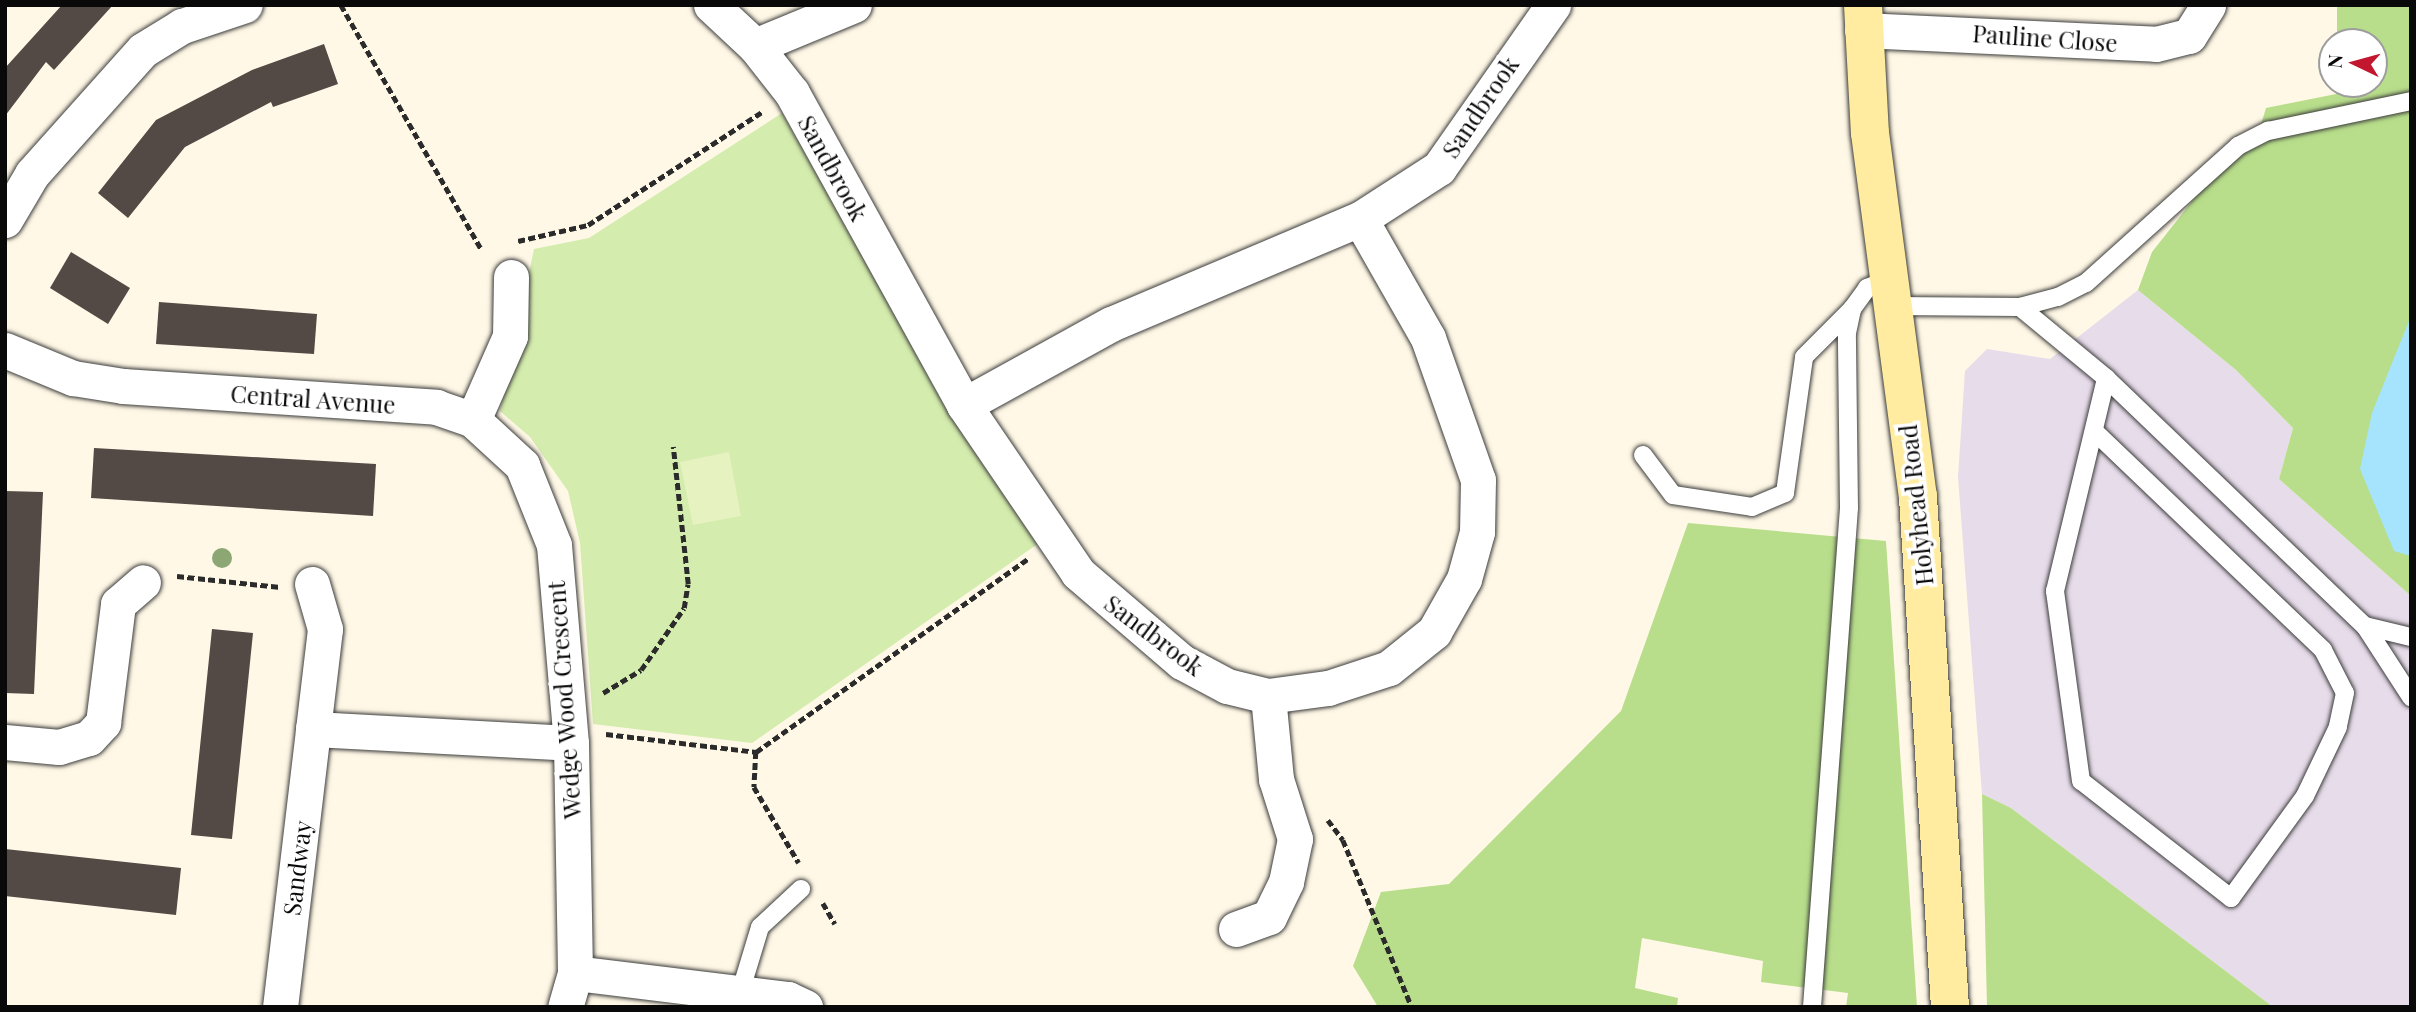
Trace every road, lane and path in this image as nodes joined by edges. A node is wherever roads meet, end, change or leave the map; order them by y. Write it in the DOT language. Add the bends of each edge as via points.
graph roads {
  1 [pos="245,5"];
  2 [pos="341,5"];
  3 [pos="711,5"];
  4 [pos="854,5"];
  5 [pos="1553,5"];
  6 [pos="2208,5"];
  7 [pos="1863,18"];
  8 [pos="755,46"];
  9 [pos="792,93"];
  10 [pos="2411,101"];
  11 [pos="1360,219"];
  12 [pos="5,220"];
  13 [pos="482,250"];
  14 [pos="511,276"];
  15 [pos="1890,293"];
  16 [pos="2020,307"];
  17 [pos="1852,309"];
  18 [pos="5,350"];
  19 [pos="2106,378"];
  20 [pos="964,405"];
  21 [pos="473,420"];
  22 [pos="2094,431"];
  23 [pos="673,447"];
  24 [pos="1643,455"];
  25 [pos="1055,540"];
  26 [pos="142,582"];
  27 [pos="312,584"];
  28 [pos="2365,626"];
  29 [pos="2411,637"];
  30 [pos="1268,696"];
  31 [pos="2411,696"];
  32 [pos="590,697"];
  33 [pos="313,729"];
  34 [pos="571,736"];
  35 [pos="5,742"];
  36 [pos="756,752"];
  37 [pos="1321,811"];
  38 [pos="801,867"];
  39 [pos="808,889"];
  40 [pos="835,924"];
  41 [pos="1236,929"];
  42 [pos="575,973"];
  43 [pos="740,993"];
  44 [pos="280,1007"];
  45 [pos="565,1007"];
  46 [pos="805,1007"];
  47 [pos="1412,1007"];
  48 [pos="1811,1007"];
  49 [pos="1950,1007"];
  1 -- 12 [label="street" via="181,26 143,50 32,174"];
  2 -- 13 [label="path"];
  3 -- 8 [label="street, Sandbrook"];
  4 -- 8 [label="street"];
  5 -- 11 [label="street, Sandbrook" via="1439,168"];
  6 -- 7 [label="street, Pauline Close" via="2189,36 2156,44"];
  7 -- 15 [label="main road, Holyhead Road"];
  8 -- 9 [label="street, Sandbrook"];
  9 -- 14 [label="path" via="589,225 514,242"];
  9 -- 20 [label="street, Sandbrook"];
  10 -- 16 [label="lane" via="2246,141 2086,283"];
  11 -- 20 [label="street, Sandbrook" via="1111,324"];
  11 -- 30 [label="street, Sandbrook" via="1429,338 1478,480 1477,532 1464,579 1434,632 1390,668 1328,688"];
  14 -- 21 [label="street" via="510,337"];
  15 -- 16 [label="lane"];
  15 -- 17 [label="lane" via="1867,288"];
  15 -- 49 [label="main road, Holyhead Road" via="1919,497"];
  16 -- 19 [label="lane"];
  17 -- 24 [label="lane" via="1804,357 1785,493 1752,507 1673,495"];
  17 -- 48 [label="lane" via="1849,509"];
  18 -- 21 [label="street, Central Avenue" via="73,377 123,386 436,407"];
  19 -- 22 [label="lane"];
  19 -- 28 [label="lane"];
  20 -- 25 [label="street, Sandbrook"];
  21 -- 34 [label="street, Wedge Wood Crescent" via="522,465 548,519"];
  22 -- 22 [label="lane" via="2323,650 2345,693 2338,727 2305,796 2231,898 2081,781 2055,591"];
  23 -- 32 [label="path" via="688,584 684,608 640,670"];
  25 -- 30 [label="street, Sandbrook" via="1122,616 1182,662 1227,686"];
  25 -- 36 [label="path"];
  26 -- 27 [label="path" via="175,576 286,587"];
  26 -- 35 [label="street" via="118,604 103,723 89,738 59,747"];
  27 -- 33 [label="street, Sandway" via="325,629"];
  28 -- 29 [label="lane"];
  28 -- 31 [label="lane"];
  30 -- 41 [label="street" via="1276,779 1295,839 1286,882 1269,917"];
  33 -- 34 [label="street"];
  33 -- 44 [label="street, Sandway"];
  34 -- 36 [label="path"];
  34 -- 42 [label="street, Wedge Wood Crescent"];
  36 -- 38 [label="path" via="754,787"];
  37 -- 47 [label="path" via="1343,840"];
  39 -- 40 [label="path"];
  39 -- 43 [label="lane" via="760,927"];
  42 -- 43 [label="street"];
  42 -- 45 [label="street, Wedge Wood Crescent"];
  43 -- 46 [label="street"];
}
